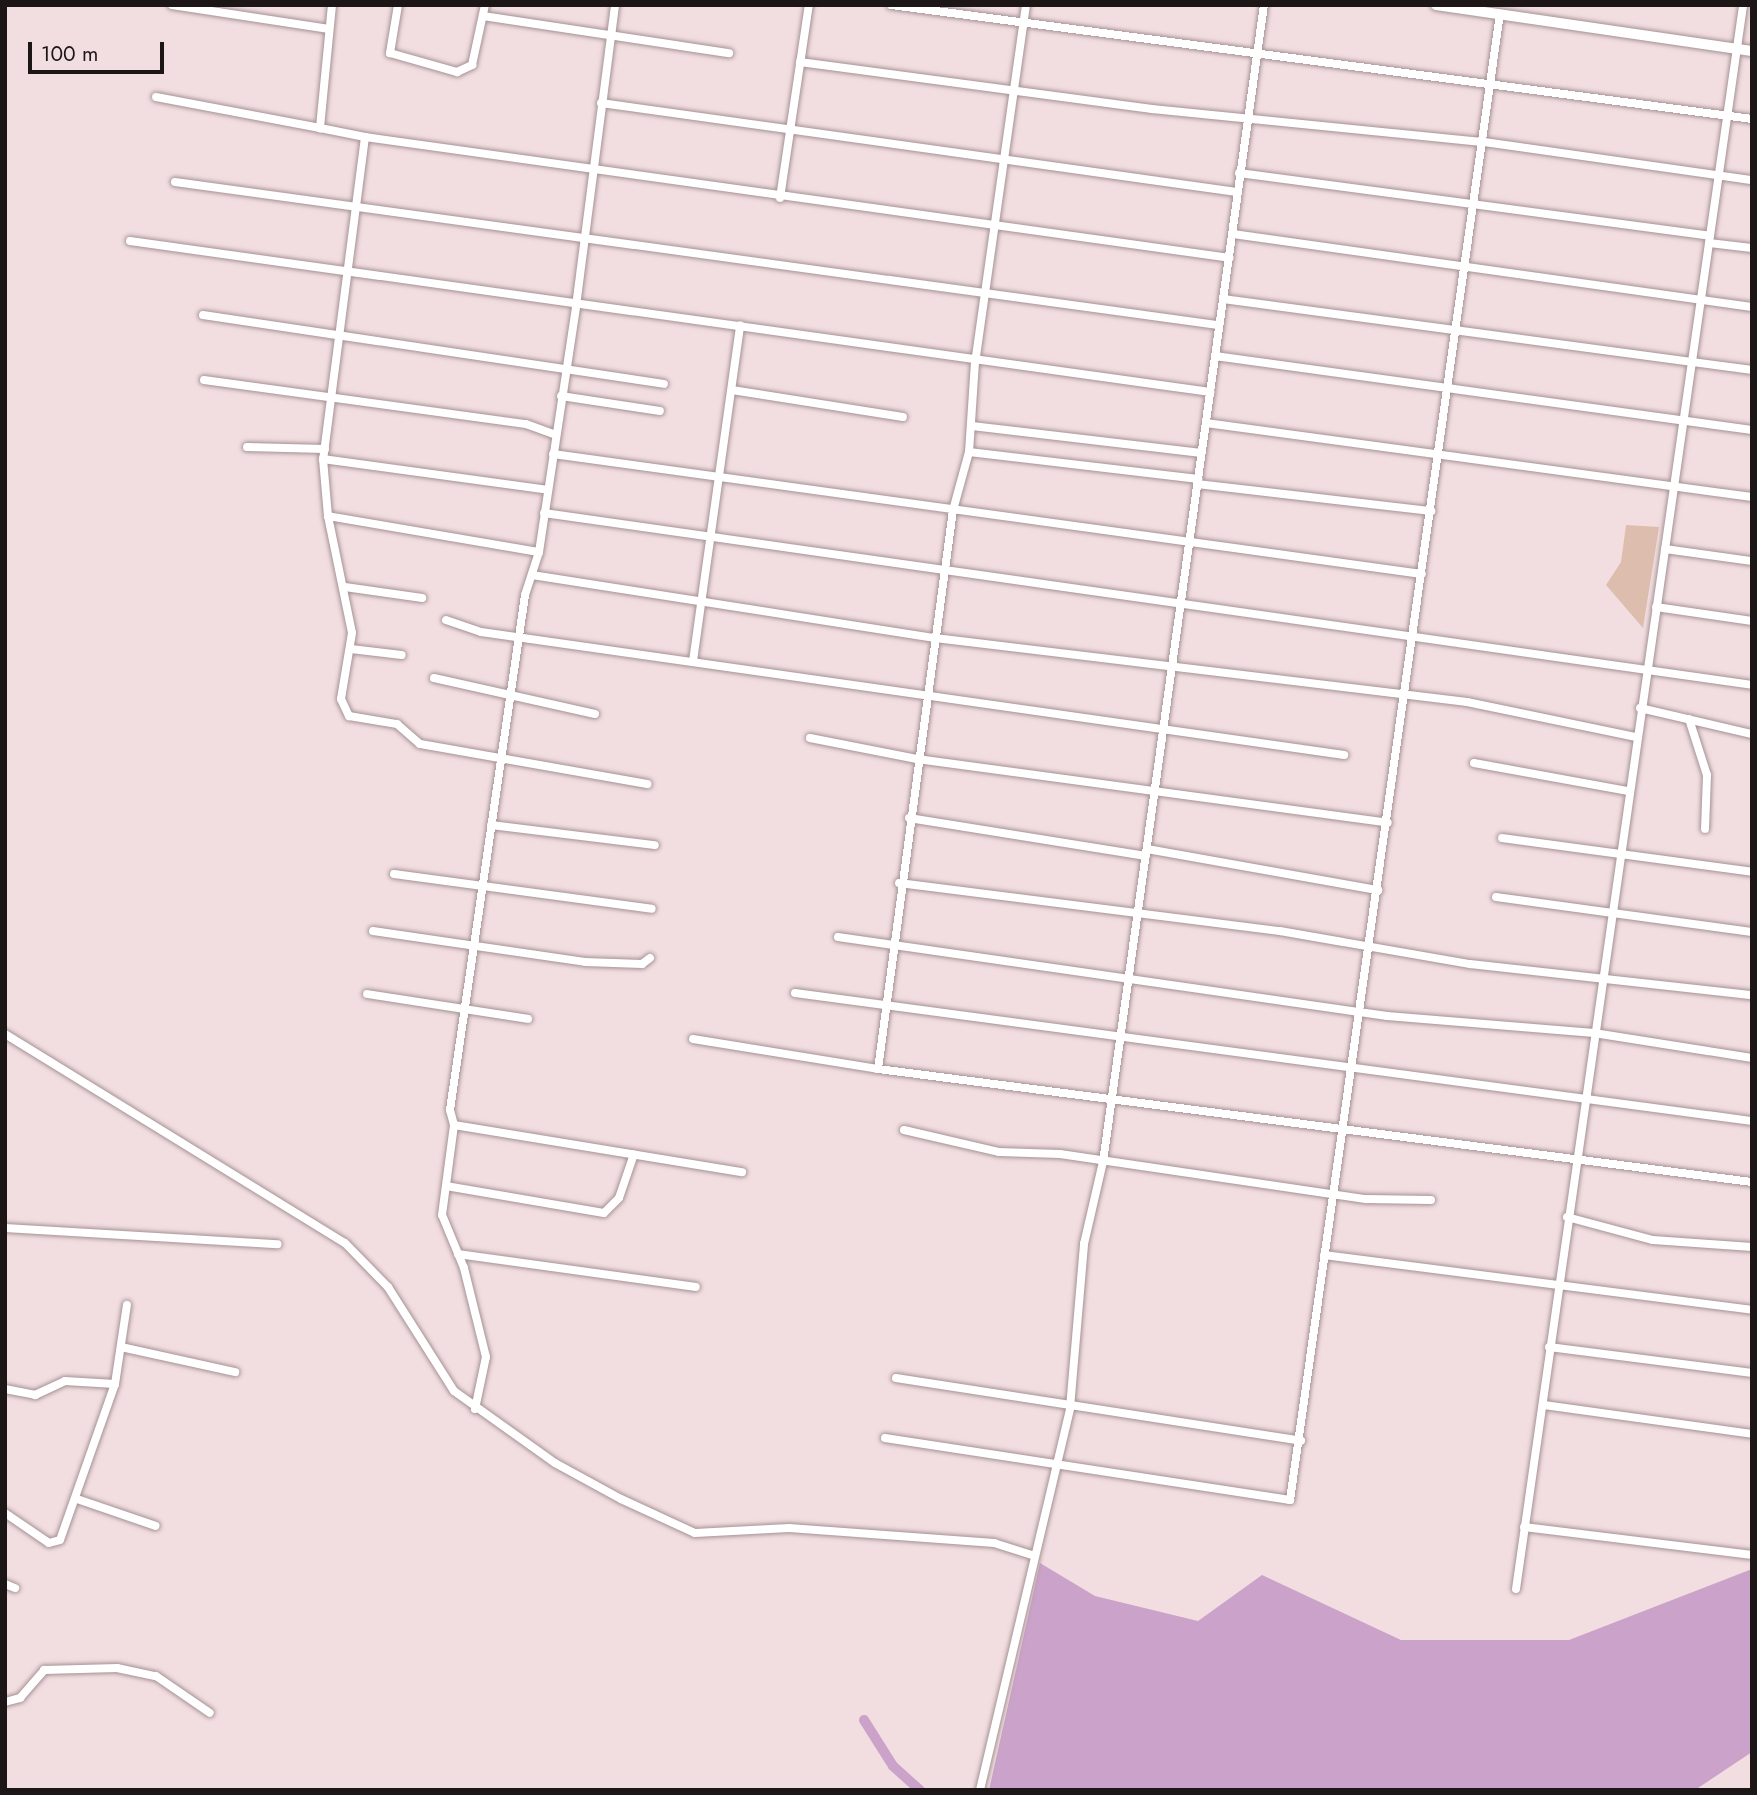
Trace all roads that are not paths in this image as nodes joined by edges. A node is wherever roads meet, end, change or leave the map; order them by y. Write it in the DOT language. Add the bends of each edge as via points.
graph roads {
  1 [pos="172,5"];
  2 [pos="332,5"];
  3 [pos="398,5"];
  4 [pos="485,5"];
  5 [pos="615,5"];
  6 [pos="809,5"];
  7 [pos="891,5"];
  8 [pos="1026,5"];
  9 [pos="1264,5"];
  10 [pos="1436,5"];
  11 [pos="1743,5"];
  12 [pos="1451,6"];
  13 [pos="1500,15"];
  14 [pos="483,16"];
  15 [pos="1024,24"];
  16 [pos="329,29"];
  17 [pos="610,38"];
  18 [pos="1734,48"];
  19 [pos="1259,49"];
  20 [pos="1752,51"];
  21 [pos="729,53"];
  22 [pos="800,62"];
  23 [pos="1491,83"];
  24 [pos="1009,91"];
  25 [pos="156,97"];
  26 [pos="601,103"];
  27 [pos="1727,115"];
  28 [pos="1250,118"];
  29 [pos="1752,119"];
  30 [pos="320,128"];
  31 [pos="787,132"];
  32 [pos="365,137"];
  33 [pos="1484,142"];
  34 [pos="1000,161"];
  35 [pos="595,172"];
  36 [pos="1240,173"];
  37 [pos="1718,175"];
  38 [pos="1752,180"];
  39 [pos="175,182"];
  40 [pos="1237,192"];
  41 [pos="780,198"];
  42 [pos="1475,204"];
  43 [pos="356,208"];
  44 [pos="993,228"];
  45 [pos="1233,234"];
  46 [pos="1710,239"];
  47 [pos="584,240"];
  48 [pos="130,241"];
  49 [pos="1752,248"];
  50 [pos="1230,258"];
  51 [pos="1466,267"];
  52 [pos="346,270"];
  53 [pos="984,296"];
  54 [pos="1223,299"];
  55 [pos="1702,299"];
  56 [pos="576,306"];
  57 [pos="1752,307"];
  58 [pos="203,315"];
  59 [pos="740,325"];
  60 [pos="1218,325"];
  61 [pos="1456,330"];
  62 [pos="337,332"];
  63 [pos="1215,356"];
  64 [pos="975,362"];
  65 [pos="1693,362"];
  66 [pos="565,367"];
  67 [pos="1752,370"];
  68 [pos="204,380"];
  69 [pos="664,384"];
  70 [pos="1448,386"];
  71 [pos="732,390"];
  72 [pos="1210,392"];
  73 [pos="332,395"];
  74 [pos="561,396"];
  75 [pos="660,411"];
  76 [pos="903,417"];
  77 [pos="1685,419"];
  78 [pos="1206,423"];
  79 [pos="972,426"];
  80 [pos="1752,430"];
  81 [pos="556,435"];
  82 [pos="247,447"];
  83 [pos="325,449"];
  84 [pos="969,452"];
  85 [pos="1202,453"];
  86 [pos="553,454"];
  87 [pos="1438,454"];
  88 [pos="323,459"];
  89 [pos="718,478"];
  90 [pos="1198,482"];
  91 [pos="1675,486"];
  92 [pos="548,490"];
  93 [pos="1752,497"];
  94 [pos="953,510"];
  95 [pos="1431,511"];
  96 [pos="544,513"];
  97 [pos="328,516"];
  98 [pos="710,536"];
  99 [pos="1189,546"];
  100 [pos="1665,549"];
  101 [pos="539,552"];
  102 [pos="1752,561"];
  103 [pos="944,572"];
  104 [pos="1422,573"];
  105 [pos="531,575"];
  106 [pos="345,587"];
  107 [pos="422,598"];
  108 [pos="702,601"];
  109 [pos="1181,603"];
  110 [pos="1656,607"];
  111 [pos="446,620"];
  112 [pos="1752,621"];
  113 [pos="519,635"];
  114 [pos="1413,635"];
  115 [pos="935,638"];
  116 [pos="351,649"];
  117 [pos="402,655"];
  118 [pos="693,661"];
  119 [pos="1172,668"];
  120 [pos="1646,671"];
  121 [pos="434,678"];
  122 [pos="1752,685"];
  123 [pos="926,696"];
  124 [pos="510,698"];
  125 [pos="1405,698"];
  126 [pos="1640,708"];
  127 [pos="595,714"];
  128 [pos="1689,719"];
  129 [pos="1163,730"];
  130 [pos="1752,734"];
  131 [pos="1636,737"];
  132 [pos="810,738"];
  133 [pos="1344,755"];
  134 [pos="917,759"];
  135 [pos="501,760"];
  136 [pos="1474,763"];
  137 [pos="648,784"];
  138 [pos="1155,791"];
  139 [pos="1628,791"];
  140 [pos="909,818"];
  141 [pos="1388,823"];
  142 [pos="491,825"];
  143 [pos="1705,829"];
  144 [pos="1502,838"];
  145 [pos="655,845"];
  146 [pos="1623,851"];
  147 [pos="1146,852"];
  148 [pos="1752,872"];
  149 [pos="394,874"];
  150 [pos="900,883"];
  151 [pos="483,884"];
  152 [pos="1378,890"];
  153 [pos="1496,897"];
  154 [pos="652,909"];
  155 [pos="1615,912"];
  156 [pos="1136,914"];
  157 [pos="373,931"];
  158 [pos="1752,932"];
  159 [pos="838,937"];
  160 [pos="891,943"];
  161 [pos="473,948"];
  162 [pos="1371,950"];
  163 [pos="650,958"];
  164 [pos="1129,974"];
  165 [pos="1601,974"];
  166 [pos="795,993"];
  167 [pos="368,994"];
  168 [pos="1752,995"];
  169 [pos="884,1002"];
  170 [pos="1362,1008"];
  171 [pos="462,1010"];
  172 [pos="528,1018"];
  173 [pos="1594,1033"];
  174 [pos="5,1034"];
  175 [pos="1121,1035"];
  176 [pos="693,1039"];
  177 [pos="1752,1058"];
  178 [pos="878,1069"];
  179 [pos="1354,1069"];
  180 [pos="1112,1100"];
  181 [pos="1583,1100"];
  182 [pos="1752,1121"];
  183 [pos="454,1125"];
  184 [pos="1346,1127"];
  185 [pos="904,1130"];
  186 [pos="634,1154"];
  187 [pos="1576,1155"];
  188 [pos="1103,1162"];
  189 [pos="742,1172"];
  190 [pos="1752,1182"];
  191 [pos="446,1186"];
  192 [pos="1335,1193"];
  193 [pos="1431,1200"];
  194 [pos="1567,1217"];
  195 [pos="5,1228"];
  196 [pos="278,1244"];
  197 [pos="1752,1247"];
  198 [pos="458,1254"];
  199 [pos="1324,1255"];
  200 [pos="1558,1281"];
  201 [pos="696,1287"];
  202 [pos="127,1305"];
  203 [pos="1752,1310"];
  204 [pos="121,1347"];
  205 [pos="1549,1348"];
  206 [pos="235,1372"];
  207 [pos="1752,1373"];
  208 [pos="896,1378"];
  209 [pos="115,1384"];
  210 [pos="5,1389"];
  211 [pos="1544,1405"];
  212 [pos="1070,1408"];
  213 [pos="475,1409"];
  214 [pos="1752,1434"];
  215 [pos="886,1438"];
  216 [pos="1301,1441"];
  217 [pos="1060,1466"];
  218 [pos="77,1499"];
  219 [pos="5,1513"];
  220 [pos="156,1526"];
  221 [pos="1524,1527"];
  222 [pos="1752,1555"];
  223 [pos="1035,1556"];
  224 [pos="5,1584"];
  225 [pos="15,1588"];
  226 [pos="1516,1589"];
  227 [pos="5,1702"];
  228 [pos="210,1713"];
  229 [pos="980,1790"];
  1 -- 16 [label="street"];
  2 -- 16 [label="street"];
  3 -- 14 [label="street" via="390,53 457,72 472,65"];
  4 -- 14 [label="street"];
  5 -- 17 [label="street"];
  6 -- 22 [label="street"];
  7 -- 15 [label="street"];
  8 -- 15 [label="street"];
  9 -- 19 [label="street"];
  10 -- 12 [label="main road"];
  11 -- 18 [label="street"];
  12 -- 13 [label="main road"];
  13 -- 18 [label="main road"];
  13 -- 23 [label="street"];
  14 -- 17 [label="street"];
  15 -- 19 [label="street"];
  15 -- 24 [label="street"];
  16 -- 30 [label="street"];
  17 -- 21 [label="street"];
  17 -- 26 [label="street"];
  18 -- 20 [label="main road"];
  18 -- 27 [label="street"];
  19 -- 23 [label="street"];
  19 -- 28 [label="street"];
  22 -- 24 [label="street"];
  22 -- 31 [label="street"];
  23 -- 27 [label="street"];
  23 -- 33 [label="street"];
  24 -- 28 [label="street"];
  24 -- 34 [label="street"];
  25 -- 30 [label="street"];
  26 -- 31 [label="street"];
  26 -- 35 [label="street"];
  27 -- 29 [label="street"];
  27 -- 37 [label="street"];
  28 -- 33 [label="street"];
  28 -- 36 [label="street"];
  30 -- 32 [label="street"];
  31 -- 34 [label="street"];
  31 -- 41 [label="street"];
  32 -- 35 [label="street"];
  32 -- 43 [label="street"];
  33 -- 37 [label="street"];
  33 -- 42 [label="street"];
  34 -- 40 [label="street"];
  34 -- 44 [label="street"];
  35 -- 41 [label="street"];
  35 -- 47 [label="street"];
  36 -- 40 [label="street"];
  36 -- 42 [label="street"];
  37 -- 38 [label="street"];
  37 -- 46 [label="street"];
  39 -- 43 [label="street"];
  40 -- 45 [label="street"];
  41 -- 44 [label="street"];
  42 -- 46 [label="street"];
  42 -- 51 [label="street"];
  43 -- 47 [label="street"];
  43 -- 52 [label="street"];
  44 -- 50 [label="street"];
  44 -- 53 [label="street"];
  45 -- 50 [label="street"];
  45 -- 51 [label="street"];
  46 -- 49 [label="street"];
  46 -- 55 [label="street"];
  47 -- 53 [label="street"];
  47 -- 56 [label="street"];
  48 -- 52 [label="street"];
  50 -- 54 [label="street"];
  51 -- 55 [label="street"];
  51 -- 61 [label="street"];
  52 -- 56 [label="street"];
  52 -- 62 [label="street"];
  53 -- 60 [label="street"];
  53 -- 64 [label="street"];
  54 -- 60 [label="street"];
  54 -- 61 [label="street"];
  55 -- 57 [label="street"];
  55 -- 65 [label="street"];
  56 -- 59 [label="street"];
  56 -- 66 [label="street"];
  58 -- 62 [label="street"];
  59 -- 64 [label="street"];
  59 -- 71 [label="street"];
  60 -- 63 [label="street"];
  61 -- 65 [label="street"];
  61 -- 70 [label="street"];
  62 -- 66 [label="street"];
  62 -- 73 [label="street"];
  63 -- 70 [label="street"];
  63 -- 72 [label="street"];
  64 -- 72 [label="street"];
  64 -- 79 [label="street"];
  65 -- 67 [label="street"];
  65 -- 77 [label="street"];
  66 -- 69 [label="street"];
  66 -- 74 [label="street"];
  68 -- 73 [label="street"];
  70 -- 77 [label="street"];
  70 -- 87 [label="street"];
  71 -- 76 [label="street"];
  71 -- 89 [label="street"];
  72 -- 78 [label="street"];
  73 -- 81 [label="street" via="526,424"];
  73 -- 83 [label="street"];
  74 -- 75 [label="street"];
  74 -- 81 [label="street"];
  77 -- 80 [label="street"];
  77 -- 91 [label="street"];
  78 -- 85 [label="street"];
  78 -- 87 [label="street"];
  79 -- 84 [label="street"];
  79 -- 85 [label="street"];
  81 -- 86 [label="street"];
  82 -- 83 [label="street"];
  83 -- 88 [label="street"];
  84 -- 90 [label="street"];
  84 -- 94 [label="street"];
  85 -- 90 [label="street"];
  86 -- 89 [label="street"];
  86 -- 92 [label="street"];
  87 -- 91 [label="street"];
  87 -- 95 [label="street"];
  88 -- 92 [label="street"];
  88 -- 97 [label="street"];
  89 -- 94 [label="street"];
  89 -- 98 [label="street"];
  90 -- 95 [label="street"];
  90 -- 99 [label="street"];
  91 -- 93 [label="street"];
  91 -- 100 [label="street"];
  92 -- 96 [label="street"];
  94 -- 99 [label="street"];
  94 -- 103 [label="street"];
  95 -- 104 [label="street"];
  96 -- 98 [label="street"];
  96 -- 101 [label="street"];
  97 -- 101 [label="street"];
  97 -- 106 [label="street"];
  98 -- 103 [label="street"];
  98 -- 108 [label="street"];
  99 -- 104 [label="street"];
  99 -- 109 [label="street"];
  100 -- 102 [label="street"];
  100 -- 110 [label="street"];
  101 -- 105 [label="street"];
  103 -- 109 [label="street"];
  103 -- 115 [label="street"];
  104 -- 114 [label="street"];
  105 -- 108 [label="street"];
  105 -- 113 [label="street"];
  106 -- 107 [label="street"];
  106 -- 116 [label="street"];
  108 -- 115 [label="street"];
  108 -- 118 [label="street"];
  109 -- 114 [label="street"];
  109 -- 119 [label="street"];
  110 -- 112 [label="street"];
  110 -- 120 [label="street"];
  111 -- 113 [label="street" via="481,632"];
  113 -- 118 [label="street"];
  113 -- 124 [label="street"];
  114 -- 120 [label="street"];
  114 -- 125 [label="street"];
  115 -- 119 [label="street"];
  115 -- 123 [label="street"];
  116 -- 117 [label="street"];
  116 -- 135 [label="street" via="341,699 349,716 397,724 419,744"];
  118 -- 123 [label="street"];
  119 -- 125 [label="street"];
  119 -- 129 [label="street"];
  120 -- 122 [label="street"];
  120 -- 126 [label="street"];
  121 -- 124 [label="street"];
  123 -- 129 [label="street"];
  123 -- 134 [label="street"];
  124 -- 127 [label="street"];
  124 -- 135 [label="street"];
  125 -- 131 [label="street" via="1467,702"];
  125 -- 141 [label="street"];
  126 -- 128 [label="street"];
  126 -- 131 [label="street"];
  128 -- 130 [label="street"];
  128 -- 143 [label="street" via="1707,775"];
  129 -- 133 [label="street"];
  129 -- 138 [label="street"];
  131 -- 139 [label="street"];
  132 -- 134 [label="street"];
  134 -- 138 [label="street"];
  134 -- 140 [label="street"];
  135 -- 137 [label="street"];
  135 -- 142 [label="street"];
  136 -- 139 [label="street"];
  138 -- 141 [label="street"];
  138 -- 147 [label="street"];
  139 -- 146 [label="street"];
  140 -- 147 [label="street"];
  140 -- 150 [label="street"];
  141 -- 152 [label="street"];
  142 -- 145 [label="street"];
  142 -- 151 [label="street"];
  144 -- 146 [label="street"];
  146 -- 148 [label="street"];
  146 -- 155 [label="street"];
  147 -- 152 [label="street"];
  147 -- 156 [label="street"];
  149 -- 151 [label="street"];
  150 -- 156 [label="street"];
  150 -- 160 [label="street"];
  151 -- 154 [label="street"];
  151 -- 161 [label="street"];
  152 -- 162 [label="street"];
  153 -- 155 [label="street"];
  155 -- 158 [label="street"];
  155 -- 165 [label="street"];
  156 -- 162 [label="street"];
  156 -- 164 [label="street"];
  157 -- 161 [label="street"];
  159 -- 160 [label="street"];
  160 -- 164 [label="street"];
  160 -- 169 [label="street"];
  161 -- 163 [label="street" via="585,962 642,964"];
  161 -- 171 [label="street"];
  162 -- 165 [label="street"];
  162 -- 170 [label="street"];
  164 -- 170 [label="street"];
  164 -- 175 [label="street"];
  165 -- 168 [label="street"];
  165 -- 173 [label="street"];
  166 -- 169 [label="street"];
  167 -- 171 [label="street" via="449,1002"];
  169 -- 175 [label="street"];
  169 -- 178 [label="street"];
  170 -- 173 [label="street" via="1410,1018"];
  170 -- 179 [label="street"];
  171 -- 172 [label="street"];
  171 -- 183 [label="street" via="450,1110"];
  173 -- 177 [label="street"];
  173 -- 181 [label="street"];
  174 -- 213 [label="street" via="345,1243 388,1287 454,1391"];
  175 -- 179 [label="street"];
  175 -- 180 [label="street"];
  176 -- 178 [label="street"];
  178 -- 180 [label="street"];
  179 -- 181 [label="street"];
  179 -- 184 [label="street"];
  180 -- 184 [label="street"];
  180 -- 188 [label="street"];
  181 -- 182 [label="street"];
  181 -- 187 [label="street"];
  183 -- 186 [label="street"];
  183 -- 191 [label="street"];
  184 -- 187 [label="street"];
  184 -- 192 [label="street"];
  185 -- 188 [label="street" via="999,1152"];
  186 -- 189 [label="street"];
  186 -- 191 [label="street" via="619,1198 604,1213"];
  187 -- 190 [label="street"];
  187 -- 194 [label="street"];
  188 -- 192 [label="street"];
  188 -- 212 [label="street" via="1084,1244"];
  191 -- 198 [label="street" via="442,1215"];
  192 -- 193 [label="street"];
  192 -- 199 [label="street"];
  194 -- 197 [label="street" via="1653,1240"];
  194 -- 200 [label="street"];
  195 -- 196 [label="street"];
  198 -- 201 [label="street"];
  198 -- 213 [label="street" via="486,1357"];
  199 -- 200 [label="street" via="1428,1272"];
  199 -- 216 [label="street"];
  200 -- 203 [label="street"];
  200 -- 205 [label="street"];
  202 -- 204 [label="street"];
  204 -- 206 [label="street"];
  204 -- 209 [label="street"];
  205 -- 207 [label="street"];
  205 -- 211 [label="street"];
  208 -- 212 [label="street"];
  209 -- 210 [label="street" via="65,1381 35,1395"];
  209 -- 218 [label="street"];
  211 -- 214 [label="street"];
  211 -- 221 [label="street"];
  212 -- 216 [label="street"];
  212 -- 217 [label="street"];
  213 -- 223 [label="street" via="587,1481 695,1533 789,1528 994,1542"];
  215 -- 217 [label="street"];
  216 -- 217 [label="street" via="1290,1500"];
  217 -- 223 [label="street"];
  218 -- 219 [label="street" via="55,1544"];
  218 -- 220 [label="street"];
  221 -- 222 [label="street"];
  221 -- 226 [label="street"];
  223 -- 229 [label="street"];
  224 -- 225 [label="street"];
  227 -- 228 [label="street" via="20,1698 44,1670 117,1668 156,1676"];
}
